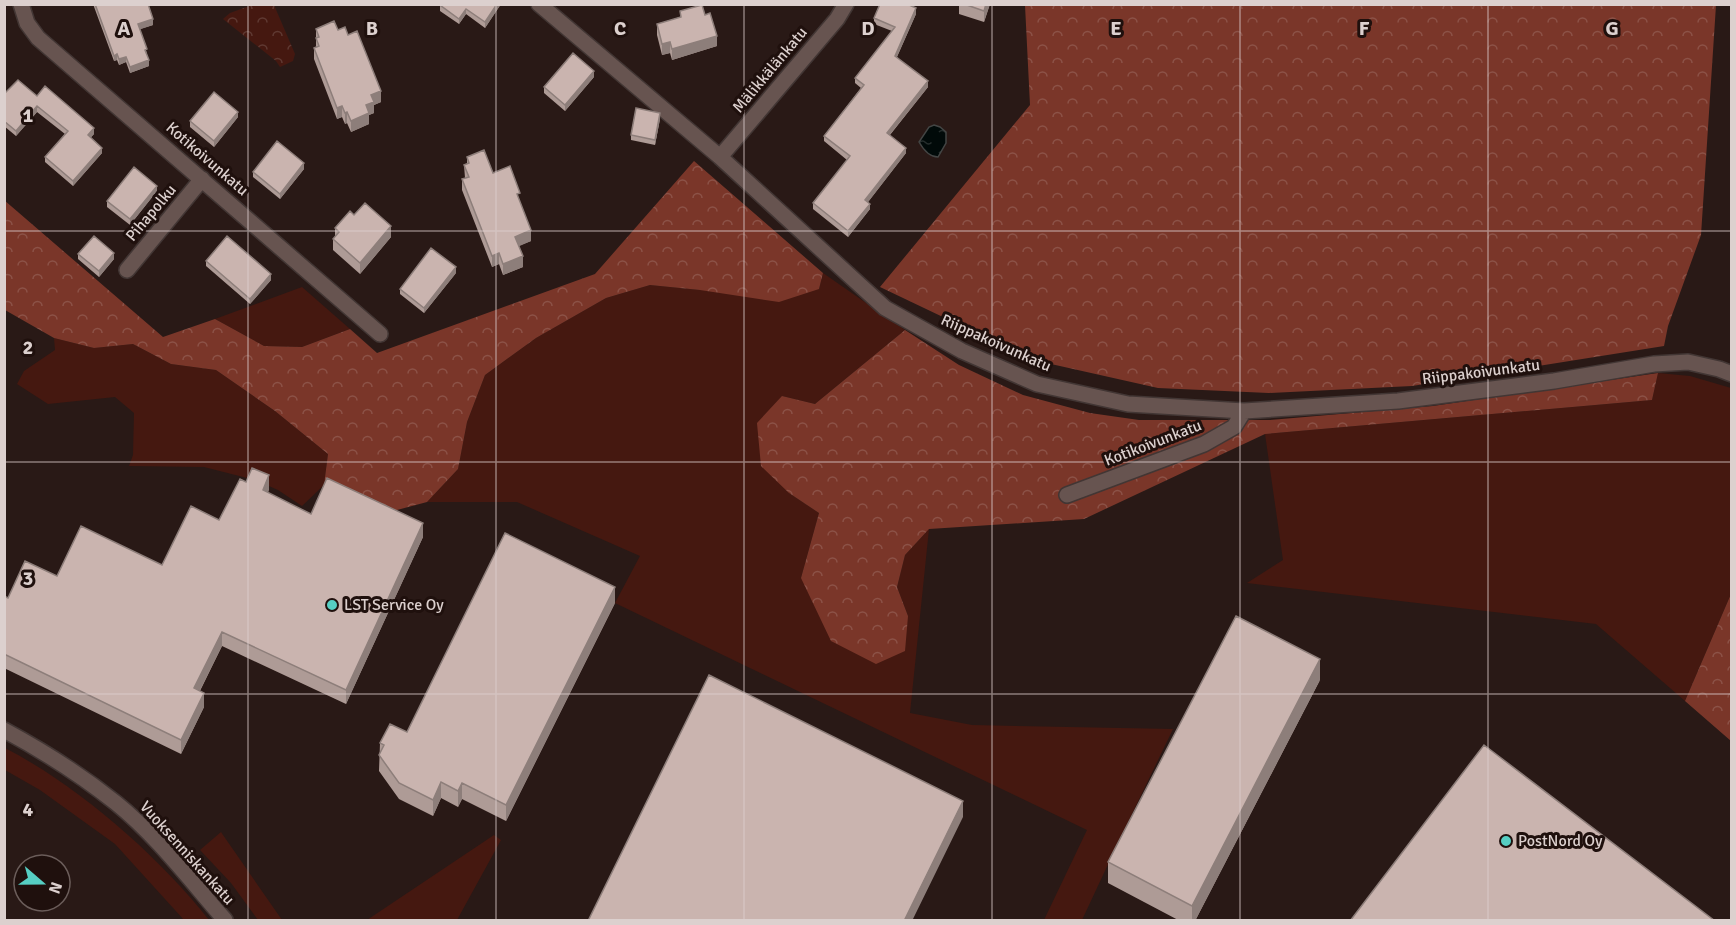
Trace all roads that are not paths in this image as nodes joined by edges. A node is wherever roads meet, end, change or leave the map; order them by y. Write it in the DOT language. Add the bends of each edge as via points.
graph roads {
  1 [pos="21,4"];
  2 [pos="539,4"];
  3 [pos="846,4"];
  4 [pos="720,157"];
  5 [pos="202,179"];
  6 [pos="127,270"];
  7 [pos="380,334"];
  8 [pos="1731,374"];
  9 [pos="1244,411"];
  10 [pos="1067,495"];
  11 [pos="4,730"];
  12 [pos="225,921"];
  1 -- 5 [label="street, Kotikoivunkatu" via="27,23 38,38"];
  2 -- 4 [label="street, Riippakoivunkatu"];
  3 -- 4 [label="street, Mälikkälänkatu" via="837,20"];
  4 -- 9 [label="street, Riippakoivunkatu" via="885,308 962,351 1037,384 1128,404"];
  5 -- 6 [label="street, Pihapolku"];
  5 -- 7 [label="street, Kotikoivunkatu"];
  8 -- 9 [label="street, Riippakoivunkatu" via="1688,362 1654,364 1398,401"];
  9 -- 10 [label="street, Kotikoivunkatu" via="1234,427 1204,444"];
  11 -- 12 [label="street, Vuoksenniskankatu" via="38,748 116,803 164,850"];
}
